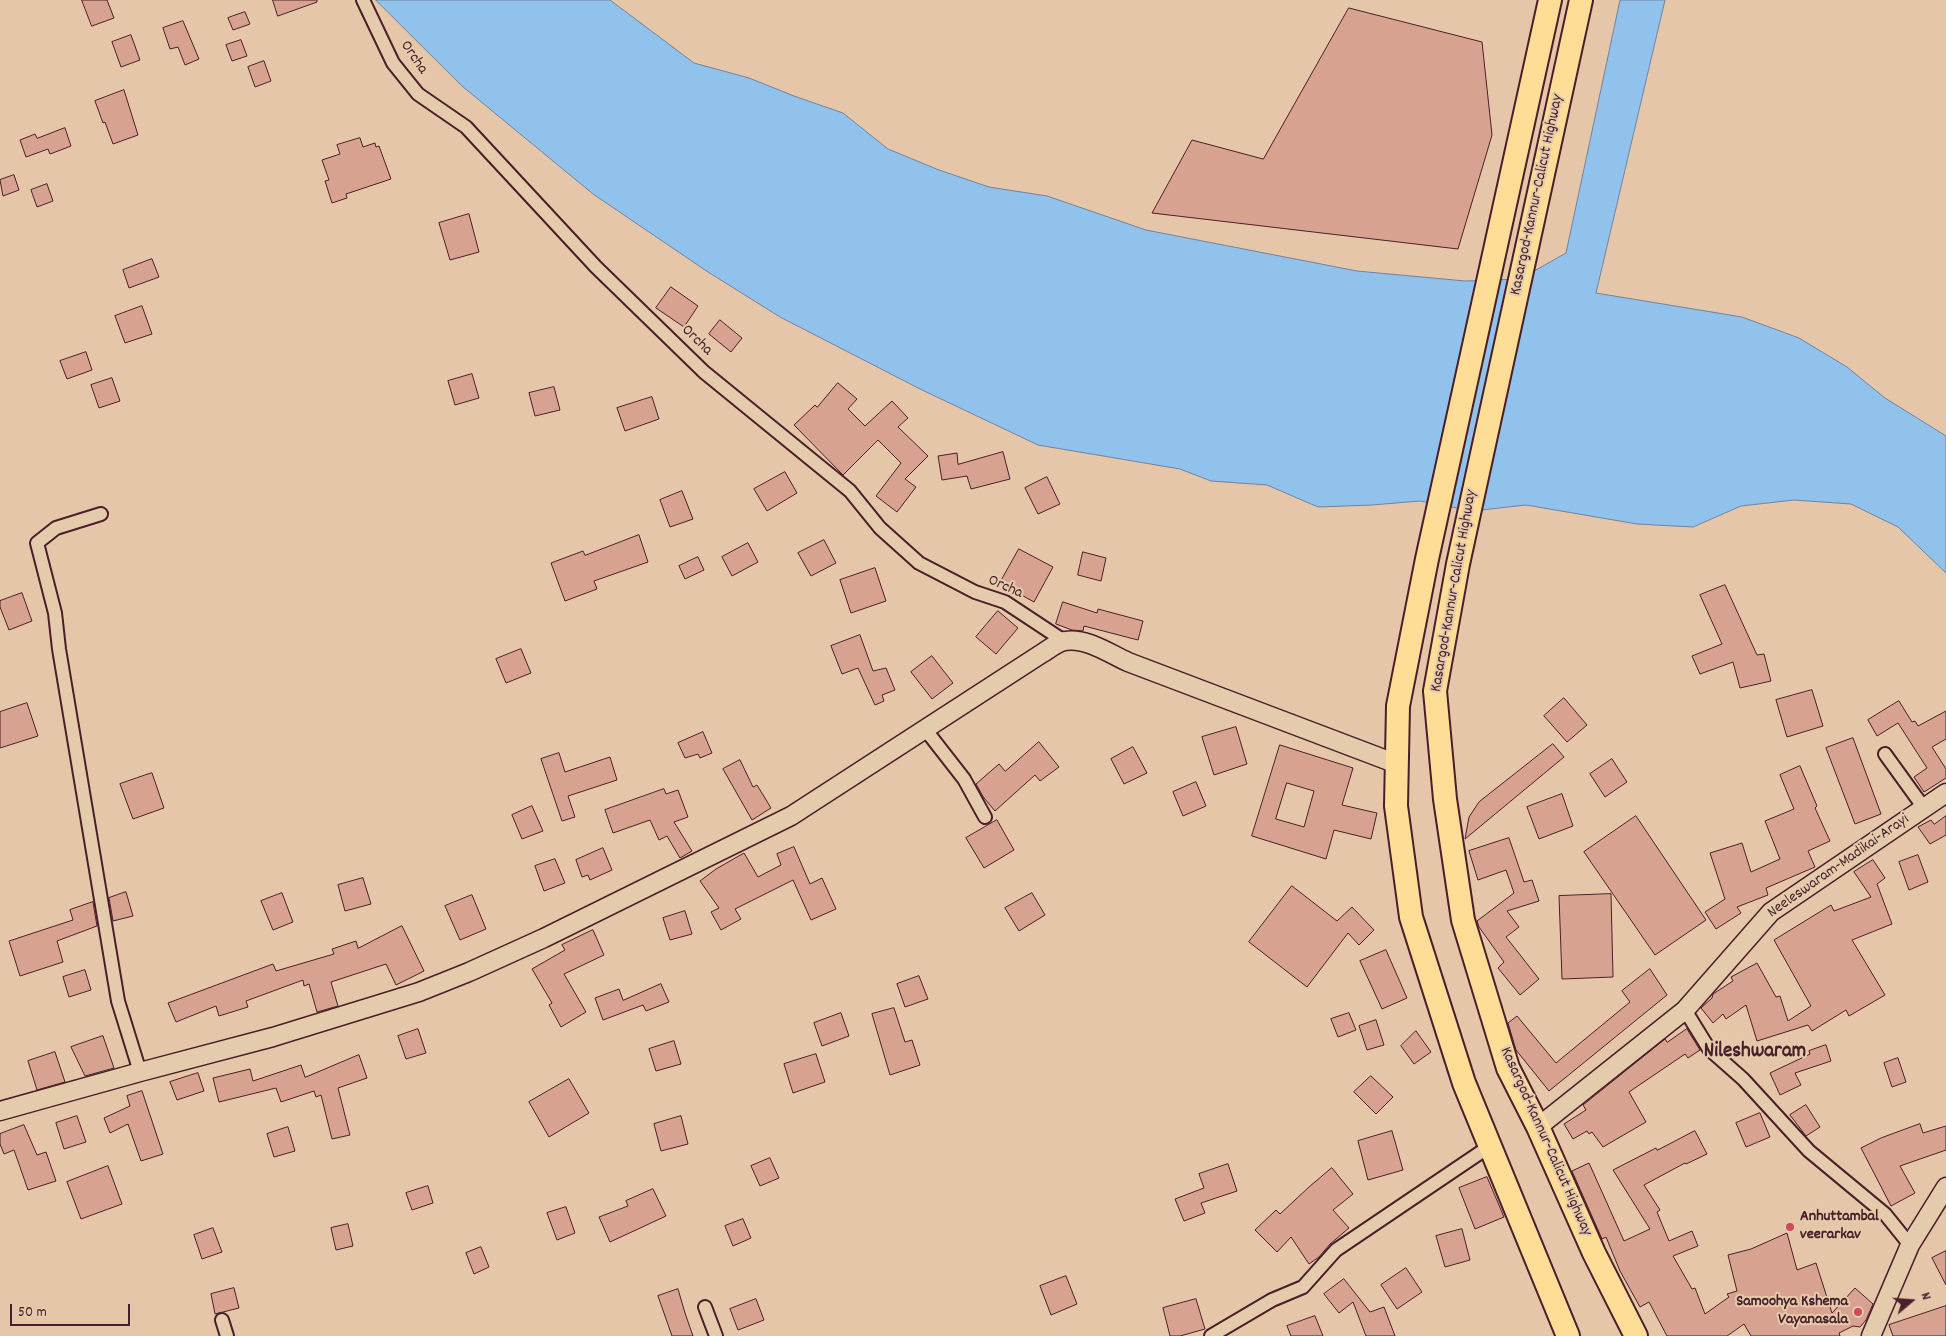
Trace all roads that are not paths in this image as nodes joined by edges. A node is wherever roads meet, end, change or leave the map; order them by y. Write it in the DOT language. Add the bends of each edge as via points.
graph roads {
  1 [pos="363,0"];
  2 [pos="1550,0"];
  3 [pos="1581,0"];
  4 [pos="101,514"];
  5 [pos="1064,641"];
  6 [pos="925,729"];
  7 [pos="1885,754"];
  8 [pos="1397,764"];
  9 [pos="1946,793"];
  10 [pos="1924,808"];
  11 [pos="985,817"];
  12 [pos="1685,1010"];
  13 [pos="140,1072"];
  14 [pos="0,1111"];
  15 [pos="1538,1127"];
  16 [pos="1490,1146"];
  17 [pos="1946,1187"];
  18 [pos="1910,1245"];
  19 [pos="705,1307"];
  20 [pos="222,1320"];
  21 [pos="227,1336"];
  22 [pos="716,1336"];
  23 [pos="1211,1336"];
  24 [pos="1568,1336"];
  25 [pos="1636,1336"];
  26 [pos="1871,1336"];
  1 -- 5 [label="street, Orcha" via="394,63 418,94 466,127 596,267 704,372 850,491 880,528 919,563 975,592 1005,602"];
  2 -- 8 [label="highway, Kasargod-Kannur-Calicut Highway" via="1427,559 1398,706"];
  3 -- 15 [label="highway, Kasargod-Kannur-Calicut Highway" via="1458,564 1435,691 1445,799 1463,920 1508,1068"];
  4 -- 13 [label="street" via="56,528 37,543 55,613 118,1000"];
  5 -- 6 [label="main road"];
  5 -- 8 [label="main road" via="1093,646"];
  6 -- 11 [label="street" via="964,779"];
  6 -- 13 [label="main road" via="791,816 469,972 419,992 282,1035"];
  7 -- 10 [label="street"];
  8 -- 16 [label="highway, Kasargod-Kannur-Calicut Highway" via="1396,806 1411,917 1464,1083"];
  9 -- 10 [label="main road, Neeleswaram-Madikai-Arayi"];
  10 -- 12 [label="main road, Neeleswaram-Madikai-Arayi" via="1771,912"];
  12 -- 15 [label="main road, Neeleswaram-Madikai-Arayi"];
  12 -- 18 [label="street" via="1710,1049 1743,1079 1808,1151 1885,1214"];
  13 -- 14 [label="main road"];
  15 -- 25 [label="highway, Kasargod-Kannur-Calicut Highway" via="1594,1253"];
  16 -- 23 [label="street" via="1336,1250 1303,1287 1272,1300"];
  16 -- 24 [label="highway, Kasargod-Kannur-Calicut Highway"];
  17 -- 18 [label="main road"];
  18 -- 26 [label="main road"];
  19 -- 22 [label="street"];
  20 -- 21 [label="street"];
}
